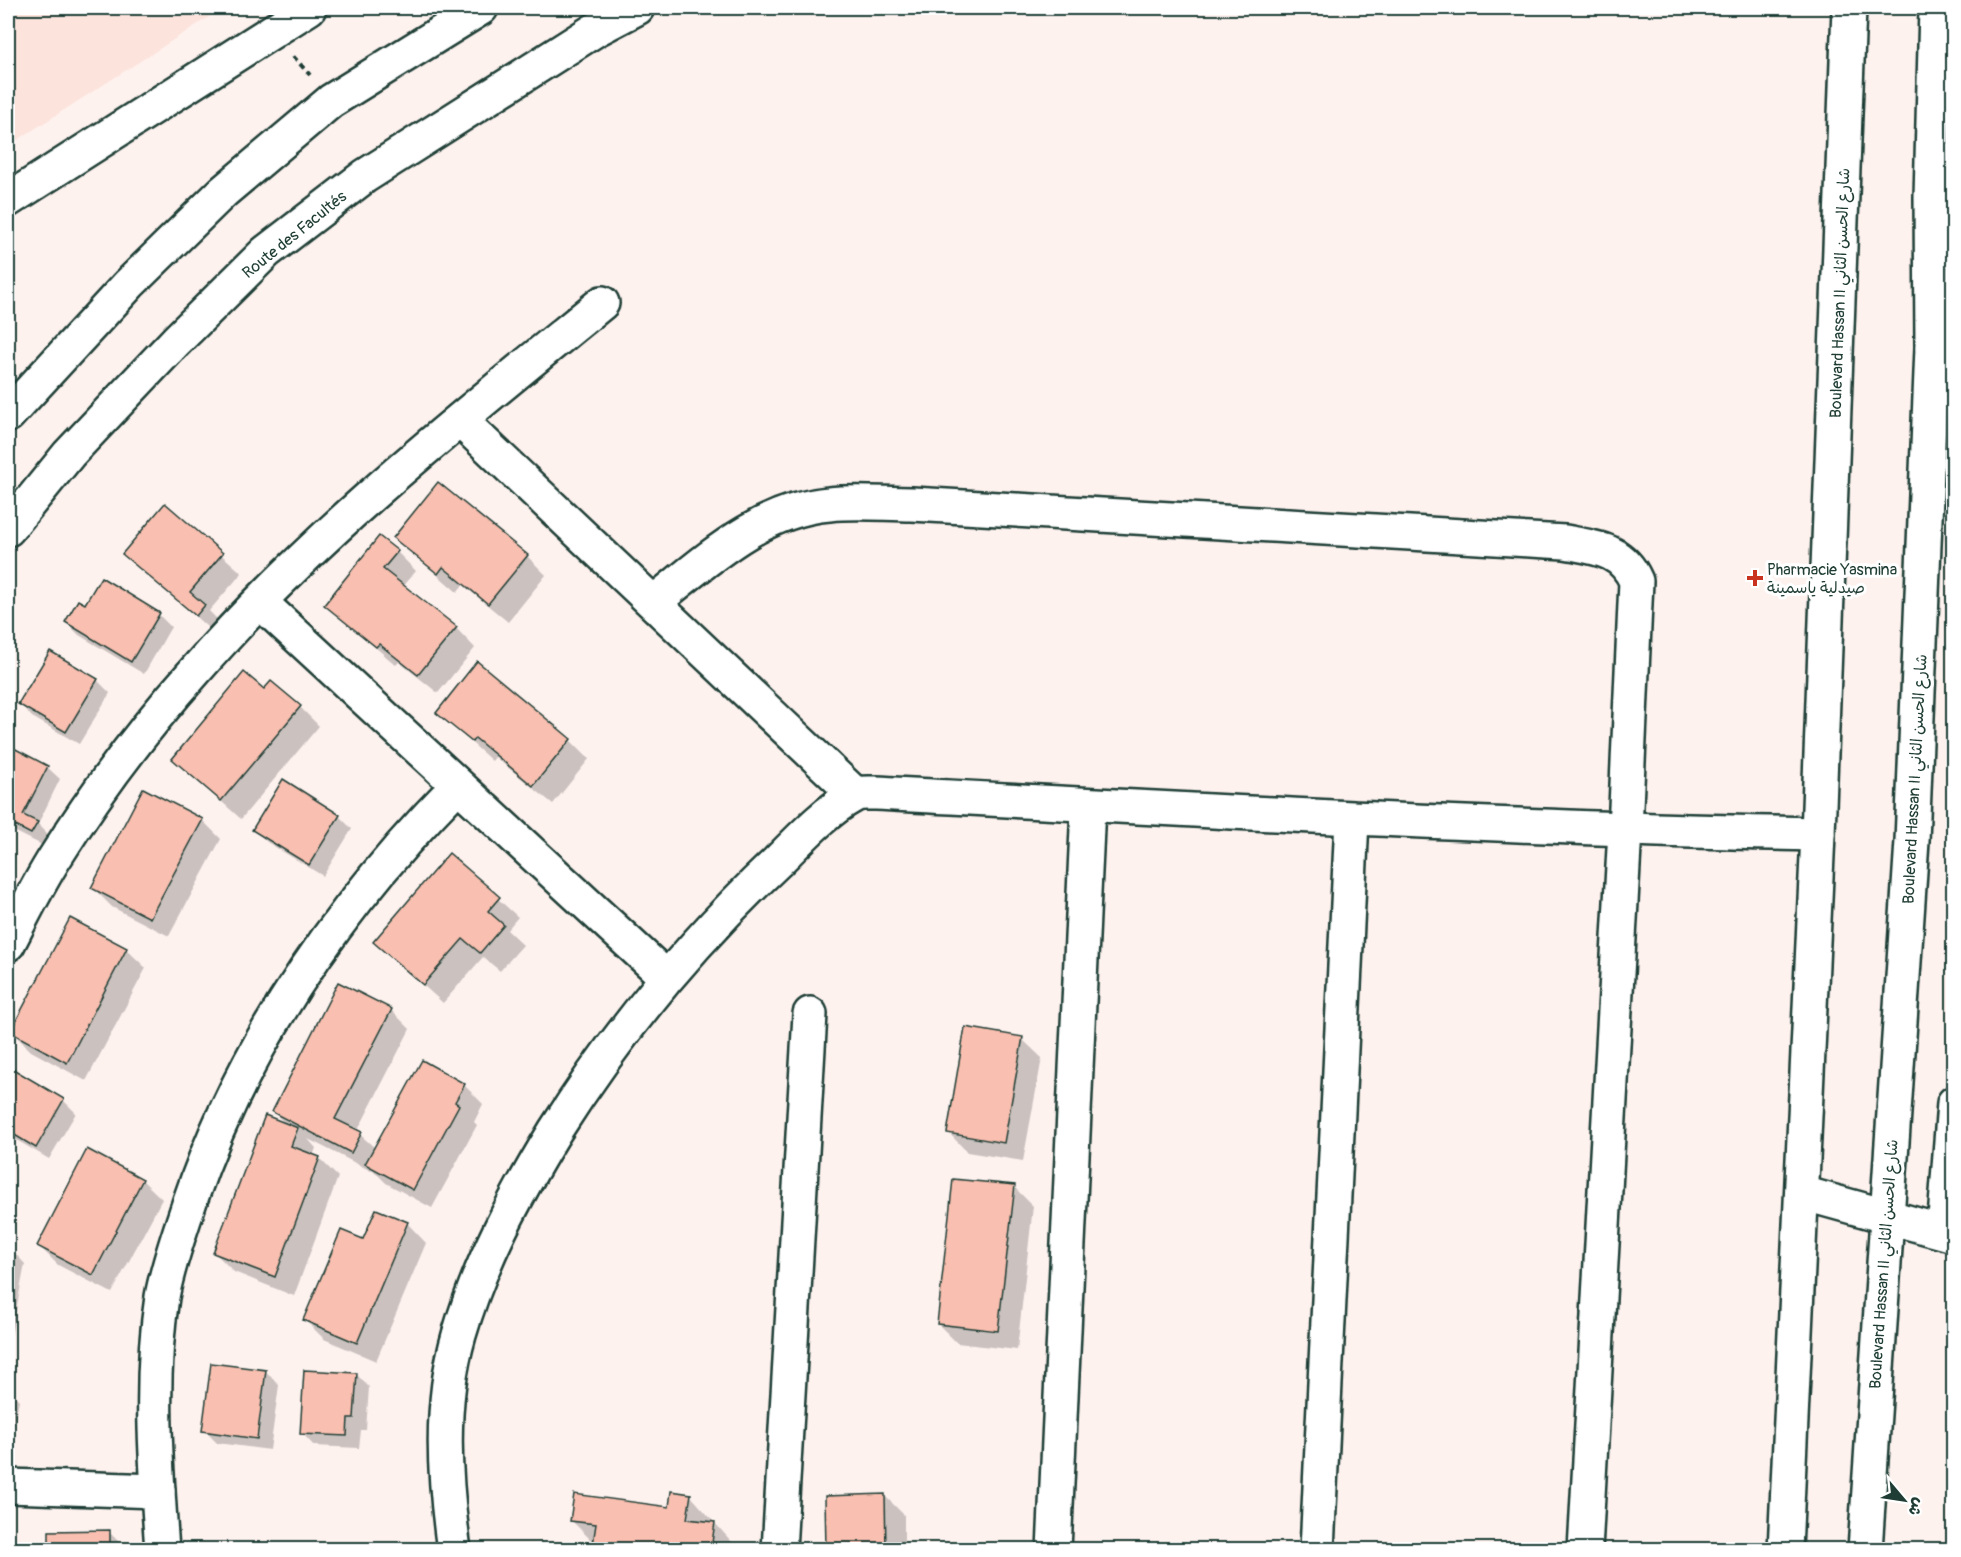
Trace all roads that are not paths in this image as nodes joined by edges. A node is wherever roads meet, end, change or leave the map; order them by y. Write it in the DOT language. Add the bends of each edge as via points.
graph roads {
  1 [pos="309,8"];
  2 [pos="481,8"];
  3 [pos="637,8"];
  4 [pos="1849,8"];
  5 [pos="1936,8"];
  6 [pos="8,200"];
  7 [pos="602,303"];
  8 [pos="1943,348"];
  9 [pos="8,415"];
  10 [pos="460,420"];
  11 [pos="8,529"];
  12 [pos="260,602"];
  13 [pos="654,602"];
  14 [pos="457,786"];
  15 [pos="855,794"];
  16 [pos="1088,806"];
  17 [pos="1352,819"];
  18 [pos="1625,830"];
  19 [pos="1818,834"];
  20 [pos="8,944"];
  21 [pos="666,977"];
  22 [pos="810,1014"];
  23 [pos="1953,1103"];
  24 [pos="1802,1193"];
  25 [pos="1886,1215"];
  26 [pos="1949,1233"];
  27 [pos="8,1486"];
  28 [pos="158,1491"];
  29 [pos="162,1550"];
  30 [pos="454,1550"];
  31 [pos="779,1550"];
  32 [pos="1054,1550"];
  33 [pos="1317,1550"];
  34 [pos="1586,1550"];
  35 [pos="1785,1550"];
  36 [pos="1865,1550"];
  1 -- 6 [label="street"];
  2 -- 9 [label="street" via="332,101 223,192 129,284"];
  3 -- 11 [label="street, Route des Facultés" via="595,30 365,177 266,252 69,454"];
  4 -- 19 [label="street, Boulevard Hassan II شارع الحسن الثاني"];
  5 -- 8 [label="street, Boulevard Hassan II شارع الحسن الثاني" via="1931,197"];
  7 -- 10 [label="street"];
  8 -- 25 [label="street, Boulevard Hassan II شارع الحسن الثاني"];
  10 -- 12 [label="street" via="354,510"];
  10 -- 13 [label="street"];
  12 -- 14 [label="street"];
  12 -- 20 [label="street" via="194,672 128,754 56,856"];
  13 -- 15 [label="street"];
  13 -- 18 [label="street" via="731,541 769,519 830,503 912,504 1565,542 1600,549 1629,565 1636,581"];
  14 -- 21 [label="street"];
  14 -- 28 [label="street" via="387,862 310,961 228,1104 196,1183 162,1295 154,1366"];
  15 -- 16 [label="street"];
  15 -- 21 [label="street" via="811,829 720,916"];
  16 -- 17 [label="street"];
  16 -- 32 [label="street"];
  17 -- 18 [label="street"];
  17 -- 33 [label="street"];
  18 -- 19 [label="street"];
  18 -- 34 [label="street"];
  19 -- 24 [label="street, Boulevard Hassan II شارع الحسن الثاني"];
  21 -- 30 [label="street" via="594,1069 518,1191 478,1278 459,1336 449,1384 444,1445"];
  22 -- 31 [label="street"];
  23 -- 26 [label="street"];
  24 -- 25 [label="street"];
  24 -- 35 [label="street, Boulevard Hassan II شارع الحسن الثاني"];
  25 -- 26 [label="street"];
  25 -- 36 [label="street, Boulevard Hassan II شارع الحسن الثاني"];
  27 -- 28 [label="street"];
  28 -- 29 [label="street"];
}
